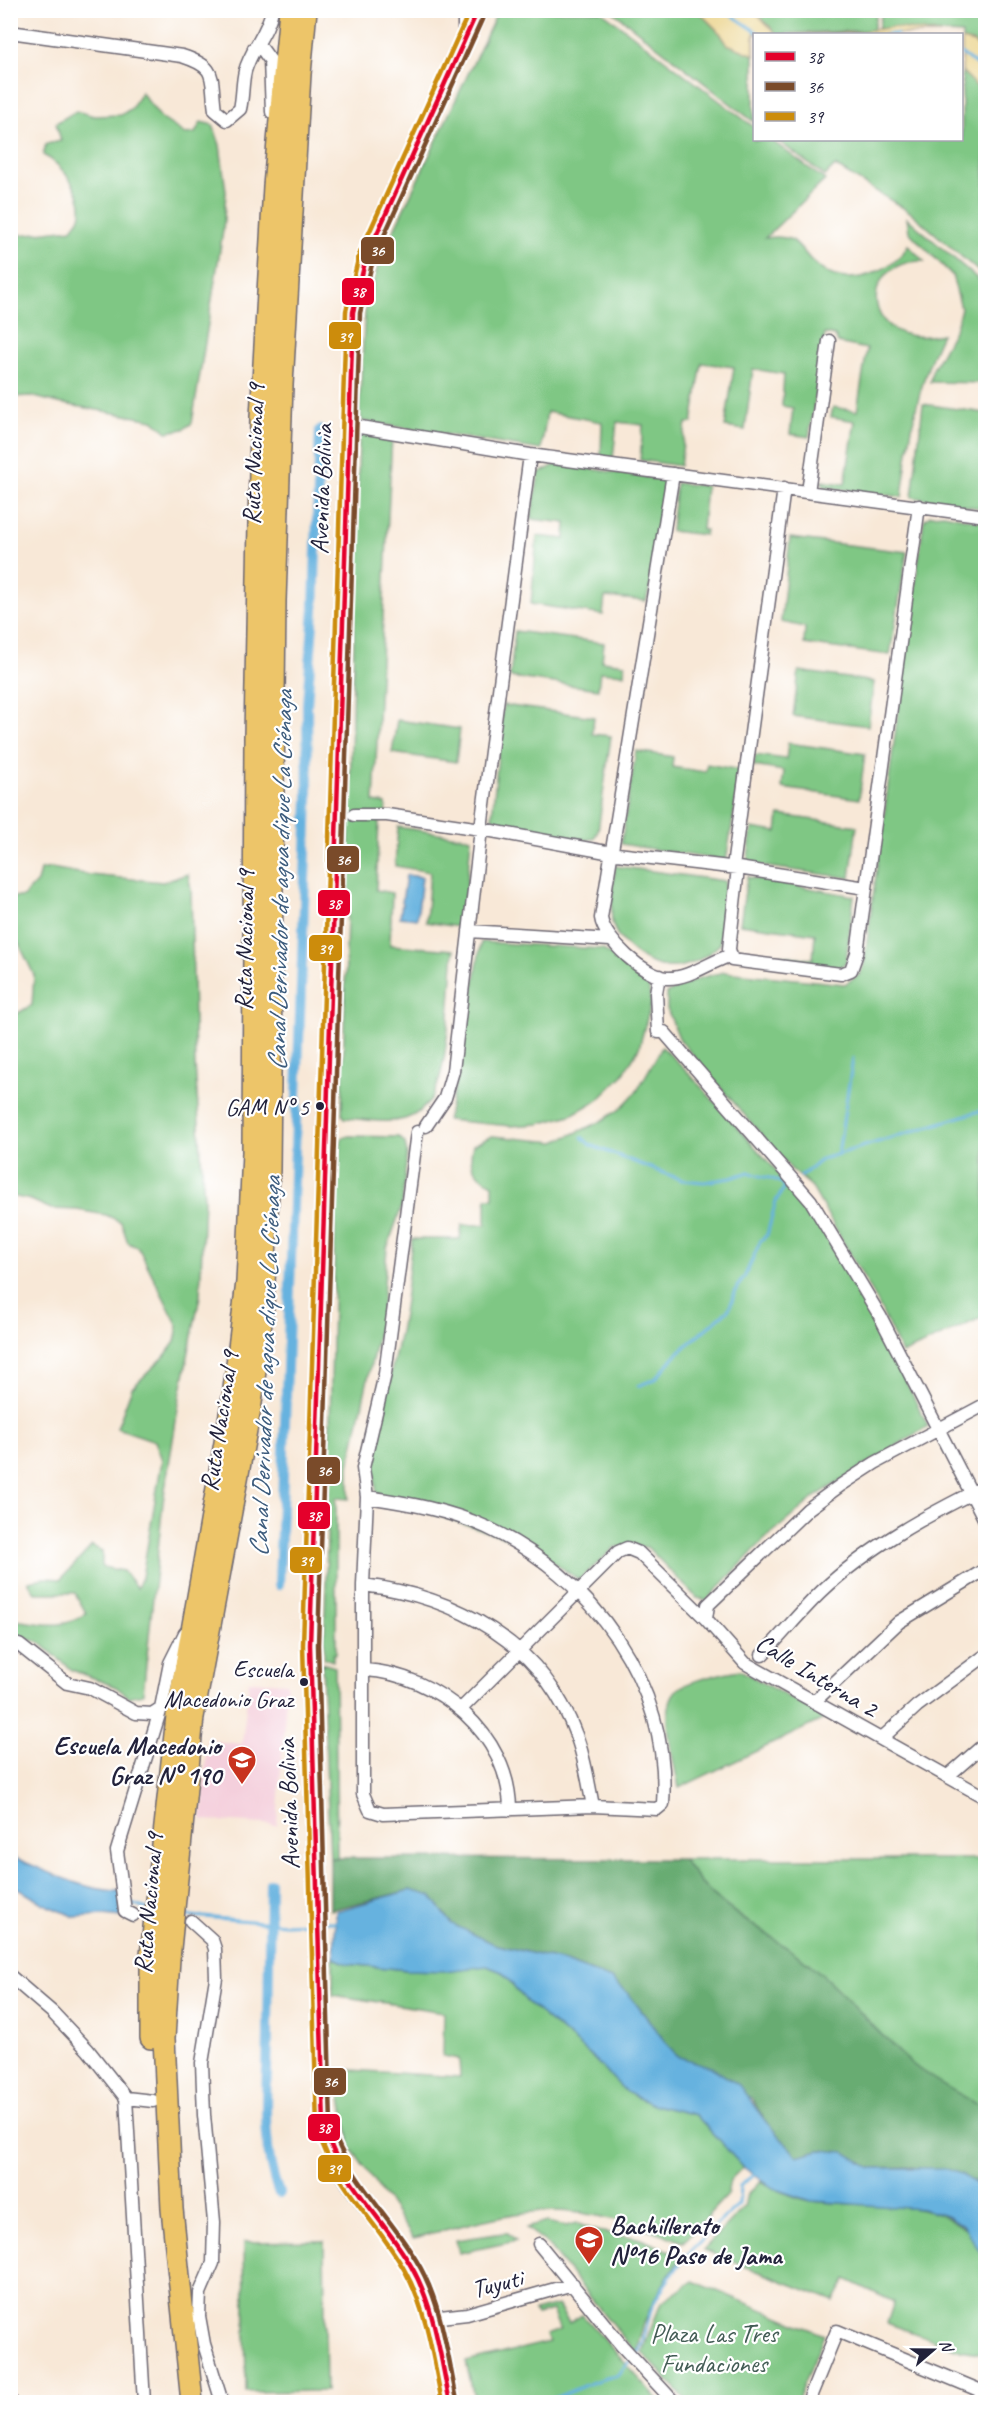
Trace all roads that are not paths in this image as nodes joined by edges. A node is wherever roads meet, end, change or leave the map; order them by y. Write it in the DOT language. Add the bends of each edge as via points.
graph roads {
  1 [pos="272,10"];
  2 [pos="290,10"];
  3 [pos="306,10"];
  4 [pos="464,10"];
  5 [pos="478,10"];
  6 [pos="10,32"];
  7 [pos="464,39"];
  8 [pos="255,48"];
  9 [pos="274,186"];
  10 [pos="829,341"];
  11 [pos="360,427"];
  12 [pos="530,455"];
  13 [pos="673,474"];
  14 [pos="784,488"];
  15 [pos="808,492"];
  16 [pos="919,506"];
  17 [pos="986,516"];
  18 [pos="354,815"];
  19 [pos="481,829"];
  20 [pos="610,852"];
  21 [pos="736,867"];
  22 [pos="866,888"];
  23 [pos="469,931"];
  24 [pos="610,940"];
  25 [pos="729,956"];
  26 [pos="659,976"];
  27 [pos="986,1404"];
  28 [pos="938,1429"];
  29 [pos="986,1486"];
  30 [pos="971,1493"];
  31 [pos="368,1497"];
  32 [pos="986,1522"];
  33 [pos="986,1569"];
  34 [pos="363,1585"];
  35 [pos="578,1590"];
  36 [pos="193,1619"];
  37 [pos="706,1619"];
  38 [pos="10,1643"];
  39 [pos="519,1650"];
  40 [pos="762,1655"];
  41 [pos="986,1655"];
  42 [pos="365,1670"];
  43 [pos="814,1702"];
  44 [pos="161,1708"];
  45 [pos="461,1709"];
  46 [pos="881,1739"];
  47 [pos="986,1743"];
  48 [pos="949,1775"];
  49 [pos="986,1798"];
  50 [pos="592,1806"];
  51 [pos="510,1810"];
  52 [pos="169,1875"];
  53 [pos="133,1914"];
  54 [pos="191,1921"];
  55 [pos="160,1957"];
  56 [pos="10,1976"];
  57 [pos="126,2098"];
  58 [pos="153,2101"];
  59 [pos="539,2244"];
  60 [pos="573,2284"];
  61 [pos="431,2318"];
  62 [pos="986,2393"];
  63 [pos="144,2403"];
  64 [pos="178,2403"];
  65 [pos="192,2403"];
  66 [pos="222,2403"];
  67 [pos="450,2403"];
  68 [pos="674,2403"];
  69 [pos="808,2403"];
  1 -- 8 [label="street" via="266,32"];
  2 -- 9 [label="highway, Ruta Nacional 9"];
  3 -- 52 [label="highway, Ruta Nacional 9" via="283,373 275,602 269,1170 263,1306 251,1403 193,1717"];
  4 -- 7 [label="street"];
  5 -- 7 [label="street, Avenida Bolivia"];
  6 -- 8 [label="street" via="202,62 211,75 215,110 227,120 240,109 245,71"];
  7 -- 61 [label="street, Avenida Bolivia" via="360,273 351,328 310,1645 322,2105 330,2150 359,2199 412,2268"];
  8 -- 9 [label="street" via="262,49 270,60"];
  9 -- 36 [label="highway, Ruta Nacional 9" via="261,417 250,1225 240,1352"];
  10 -- 15 [label="street"];
  11 -- 12 [label="street"];
  12 -- 13 [label="street"];
  12 -- 19 [label="street"];
  13 -- 14 [label="street"];
  13 -- 20 [label="street"];
  14 -- 15 [label="street"];
  14 -- 21 [label="street"];
  15 -- 16 [label="street"];
  16 -- 17 [label="street"];
  16 -- 22 [label="street"];
  18 -- 19 [label="street" via="387,815"];
  19 -- 20 [label="street"];
  19 -- 23 [label="street"];
  20 -- 21 [label="street"];
  20 -- 24 [label="street" via="601,918 602,929"];
  21 -- 22 [label="street"];
  21 -- 25 [label="street"];
  22 -- 25 [label="street" via="851,970 841,974 737,962"];
  23 -- 24 [label="street"];
  23 -- 31 [label="street" via="453,1071 445,1098 421,1129 385,1374 363,1468"];
  24 -- 26 [label="street"];
  25 -- 26 [label="street" via="668,979"];
  26 -- 28 [label="street" via="658,1032 664,1032 811,1201 880,1316"];
  27 -- 28 [label="street"];
  28 -- 30 [label="street"];
  28 -- 37 [label="street" via="875,1463 808,1509 708,1605"];
  29 -- 30 [label="street"];
  30 -- 32 [label="street"];
  30 -- 40 [label="street" via="855,1563 822,1590"];
  31 -- 34 [label="street"];
  31 -- 35 [label="street" via="429,1508 484,1526 539,1557"];
  33 -- 43 [label="street" via="899,1622"];
  34 -- 39 [label="street" via="447,1604 476,1618"];
  34 -- 42 [label="street"];
  35 -- 37 [label="street, Calle Interna 2" via="627,1548 639,1553"];
  35 -- 39 [label="street"];
  35 -- 50 [label="street" via="609,1626 635,1668 656,1721 663,1779 663,1804 657,1809"];
  36 -- 44 [label="street" via="170,1663"];
  36 -- 52 [label="highway, Ruta Nacional 9" via="177,1716"];
  37 -- 43 [label="street, Calle Interna 2" via="745,1663"];
  38 -- 44 [label="street" via="19,1645 67,1683 90,1688 136,1713 152,1714"];
  39 -- 45 [label="street"];
  39 -- 50 [label="street" via="548,1682 570,1720 583,1757"];
  41 -- 46 [label="street" via="917,1706"];
  42 -- 45 [label="street" via="415,1682"];
  42 -- 51 [label="street" via="363,1794 370,1810 383,1814"];
  43 -- 46 [label="street, Calle Interna 2"];
  44 -- 53 [label="street" via="117,1851 125,1911"];
  45 -- 51 [label="street" via="494,1751 507,1782"];
  46 -- 48 [label="street, Calle Interna 2"];
  47 -- 48 [label="street"];
  48 -- 49 [label="street, Calle Interna 2"];
  50 -- 51 [label="street"];
  52 -- 55 [label="highway, Ruta Nacional 9"];
  54 -- 66 [label="street" via="212,1940 215,1949 216,1978 202,2062 214,2222 213,2263 200,2293 199,2316"];
  55 -- 58 [label="highway, Ruta Nacional 9"];
  55 -- 65 [label="highway, Ruta Nacional 9" via="166,2126"];
  56 -- 57 [label="street" via="52,2012"];
  57 -- 58 [label="street"];
  57 -- 63 [label="street"];
  58 -- 64 [label="highway, Ruta Nacional 9"];
  59 -- 60 [label="street"];
  60 -- 61 [label="street, Tuyuti" via="467,2314"];
  60 -- 68 [label="street"];
  61 -- 67 [label="street, Avenida Bolivia"];
  62 -- 69 [label="street" via="837,2331"];
}
